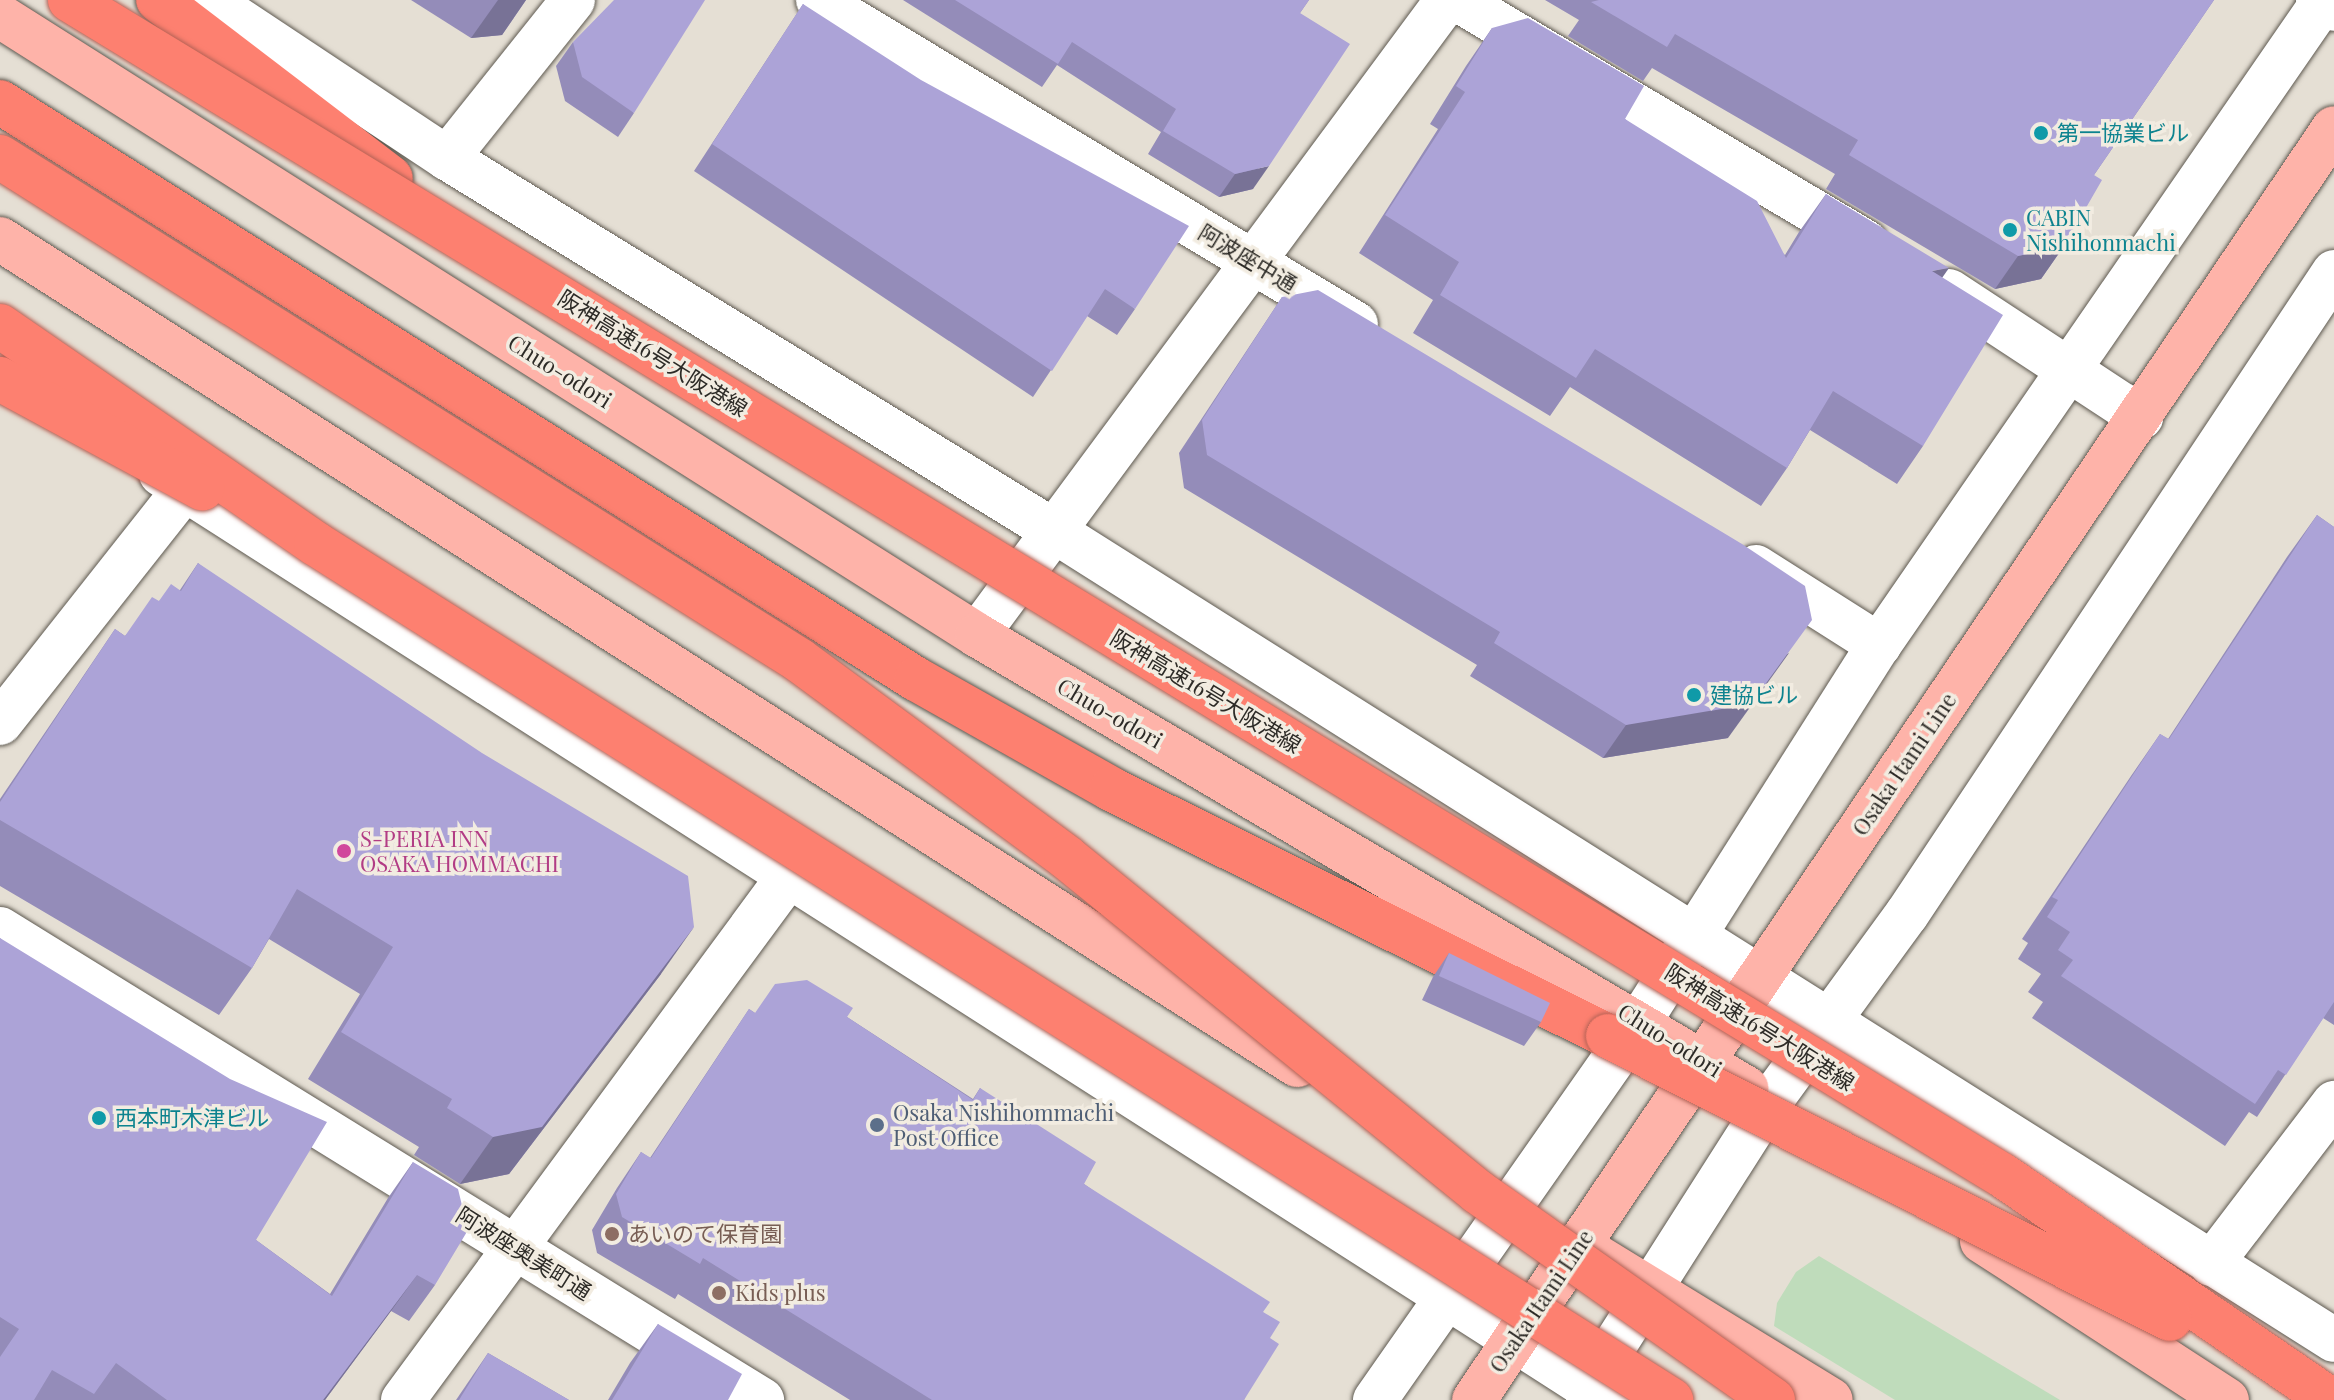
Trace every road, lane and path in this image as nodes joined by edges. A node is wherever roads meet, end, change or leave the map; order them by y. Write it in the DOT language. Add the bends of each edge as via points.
graph roads {
  1 [pos="70,0"];
  2 [pos="158,0"];
  3 [pos="209,0"];
  4 [pos="573,0"];
  5 [pos="818,0"];
  6 [pos="1447,0"];
  7 [pos="1458,0"];
  8 [pos="2325,3"];
  9 [pos="0,16"];
  10 [pos="0,102"];
  11 [pos="2334,128"];
  12 [pos="0,157"];
  13 [pos="447,158"];
  14 [pos="462,233"];
  15 [pos="0,239"];
  16 [pos="1252,261"];
  17 [pos="2334,272"];
  18 [pos="0,326"];
  19 [pos="1387,343"];
  20 [pos="2073,368"];
  21 [pos="0,371"];
  22 [pos="0,379"];
  23 [pos="2141,417"];
  24 [pos="184,490"];
  25 [pos="1054,531"];
  26 [pos="316,544"];
  27 [pos="1725,548"];
  28 [pos="977,635"];
  29 [pos="1879,645"];
  30 [pos="0,723"];
  31 [pos="788,877"];
  32 [pos="0,929"];
  33 [pos="1698,935"];
  34 [pos="1761,975"];
  35 [pos="1827,1017"];
  36 [pos="1640,1021"];
  37 [pos="1705,1061"];
  38 [pos="1769,1103"];
  39 [pos="2334,1103"];
  40 [pos="1512,1203"];
  41 [pos="1578,1245"];
  42 [pos="514,1248"];
  43 [pos="2211,1264"];
  44 [pos="1652,1286"];
  45 [pos="1447,1300"];
  46 [pos="2334,1340"];
  47 [pos="1514,1341"];
  48 [pos="1591,1396"];
  49 [pos="403,1400"];
  50 [pos="762,1400"];
  51 [pos="1375,1400"];
  52 [pos="1474,1400"];
  53 [pos="1671,1400"];
  54 [pos="1773,1400"];
  55 [pos="1831,1400"];
  56 [pos="2227,1400"];
  57 [pos="2328,1400"];
  1 -- 14 [label="highway, 阪神高速16号大阪港線, bridge"];
  2 -- 14 [label="highway"];
  3 -- 13 [label="street"];
  4 -- 13 [label="street"];
  5 -- 16 [label="street, 阿波座中通"];
  6 -- 16 [label="street"];
  7 -- 20 [label="street"];
  8 -- 20 [label="street"];
  9 -- 28 [label="main road, Chuo-odori"];
  10 -- 57 [label="highway, bridge" via="916,679 1111,789"];
  11 -- 23 [label="main road, Osaka Itami Line"];
  12 -- 54 [label="highway, bridge" via="824,677 1066,857 1478,1192"];
  13 -- 25 [label="street"];
  14 -- 57 [label="highway, 阪神高速16号大阪港線, bridge" via="911,515 2002,1175"];
  15 -- 40 [label="main road"];
  16 -- 19 [label="street, 阿波座中通"];
  16 -- 25 [label="street"];
  17 -- 35 [label="street" via="1907,914"];
  18 -- 26 [label="highway, bridge"];
  20 -- 23 [label="street"];
  20 -- 29 [label="street"];
  21 -- 24 [label="street"];
  22 -- 26 [label="highway, bridge" via="79,428"];
  23 -- 34 [label="main road, Osaka Itami Line"];
  24 -- 30 [label="street"];
  24 -- 31 [label="street"];
  25 -- 28 [label="street"];
  25 -- 33 [label="street"];
  26 -- 53 [label="highway, bridge"];
  27 -- 29 [label="street"];
  28 -- 36 [label="main road, Chuo-odori"];
  29 -- 33 [label="street"];
  31 -- 42 [label="street"];
  31 -- 45 [label="street"];
  32 -- 42 [label="street, 阿波座奥美町通"];
  33 -- 34 [label="street"];
  33 -- 36 [label="street"];
  34 -- 35 [label="street"];
  34 -- 37 [label="main road, Osaka Itami Line"];
  35 -- 38 [label="street"];
  35 -- 43 [label="street"];
  36 -- 37 [label="main road, Chuo-odori"];
  36 -- 40 [label="street"];
  37 -- 38 [label="main road, Chuo-odori"];
  37 -- 41 [label="main road, Osaka Itami Line"];
  38 -- 44 [label="street"];
  38 -- 56 [label="main road, Chuo-odori"];
  39 -- 43 [label="street"];
  40 -- 41 [label="main road"];
  40 -- 45 [label="street"];
  41 -- 44 [label="main road"];
  41 -- 47 [label="main road, Osaka Itami Line"];
  42 -- 49 [label="street"];
  42 -- 50 [label="street, 阿波座奥美町通"];
  43 -- 46 [label="street"];
  44 -- 48 [label="street"];
  44 -- 55 [label="main road"];
  45 -- 47 [label="street"];
  45 -- 51 [label="street"];
  47 -- 48 [label="street"];
  47 -- 52 [label="main road, Osaka Itami Line"];
}
